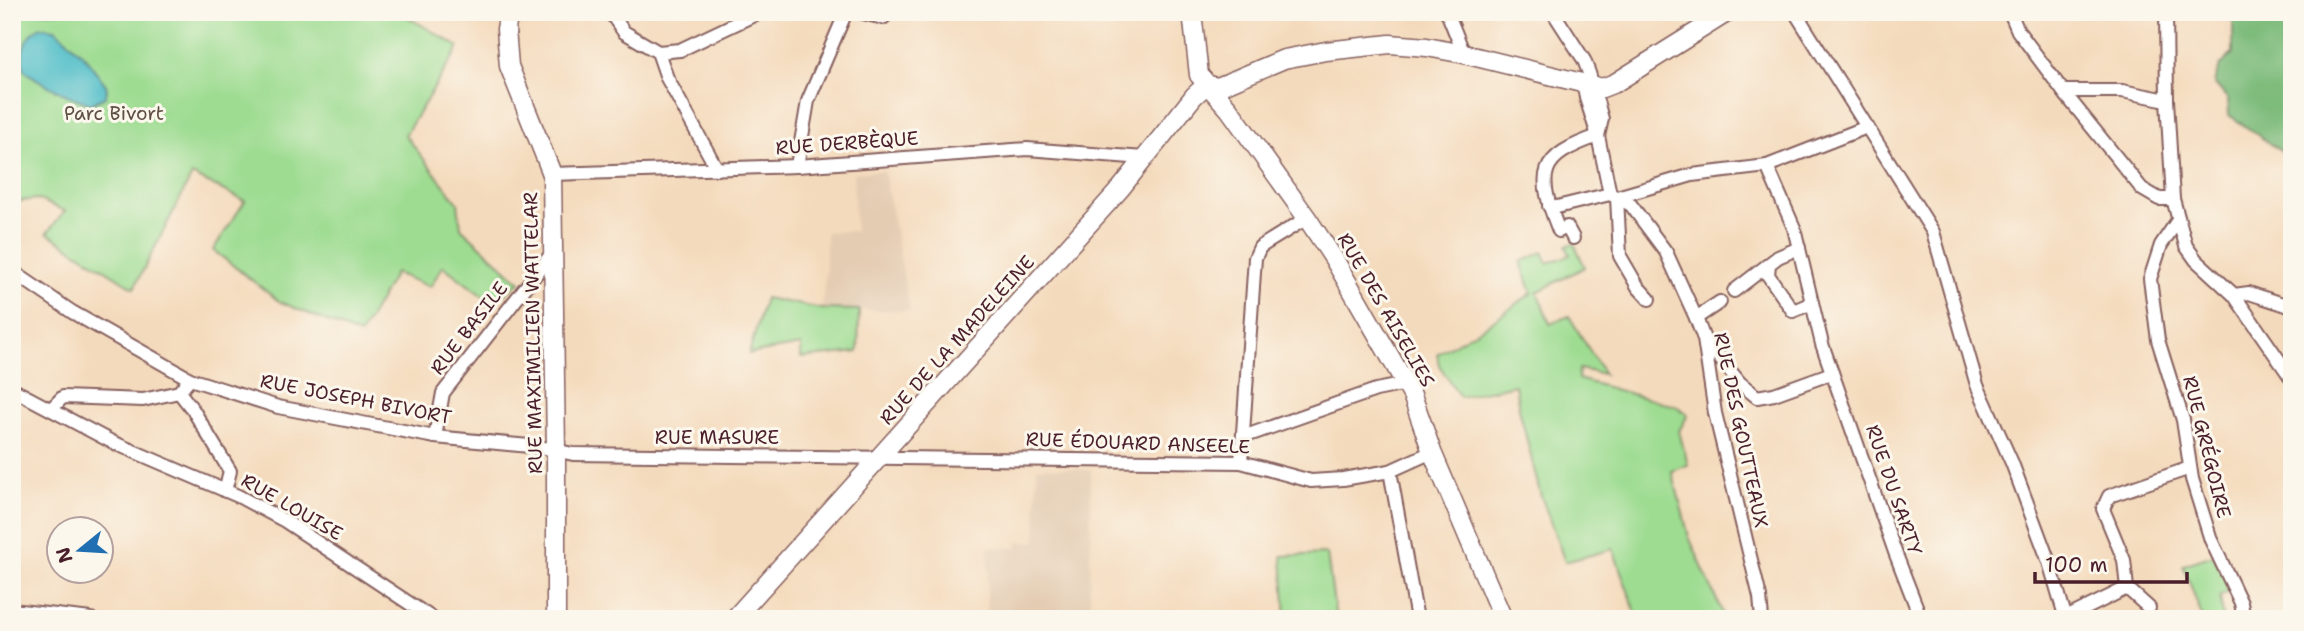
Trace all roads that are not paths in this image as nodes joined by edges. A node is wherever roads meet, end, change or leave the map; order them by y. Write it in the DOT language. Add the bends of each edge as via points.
graph roads {
  1 [pos="509,12"];
  2 [pos="610,12"];
  3 [pos="760,12"];
  4 [pos="846,12"];
  5 [pos="859,12"];
  6 [pos="890,12"];
  7 [pos="1192,12"];
  8 [pos="1447,12"];
  9 [pos="1553,12"];
  10 [pos="1728,12"];
  11 [pos="1795,12"];
  12 [pos="2010,12"];
  13 [pos="2166,12"];
  14 [pos="657,52"];
  15 [pos="1464,54"];
  16 [pos="1206,85"];
  17 [pos="1591,85"];
  18 [pos="2063,91"];
  19 [pos="2166,100"];
  20 [pos="1867,127"];
  21 [pos="1598,136"];
  22 [pos="1144,158"];
  23 [pos="797,166"];
  24 [pos="1767,166"];
  25 [pos="717,169"];
  26 [pos="552,174"];
  27 [pos="1614,195"];
  28 [pos="2173,199"];
  29 [pos="1549,206"];
  30 [pos="1307,218"];
  31 [pos="2178,220"];
  32 [pos="1573,238"];
  33 [pos="1799,248"];
  34 [pos="553,252"];
  35 [pos="1769,264"];
  36 [pos="12,271"];
  37 [pos="1734,291"];
  38 [pos="2234,295"];
  39 [pos="1650,299"];
  40 [pos="1720,302"];
  41 [pos="1812,303"];
  42 [pos="2292,307"];
  43 [pos="1696,318"];
  44 [pos="1704,339"];
  45 [pos="1832,373"];
  46 [pos="190,379"];
  47 [pos="2292,379"];
  48 [pos="1406,384"];
  49 [pos="12,388"];
  50 [pos="179,392"];
  51 [pos="51,409"];
  52 [pos="435,437"];
  53 [pos="1243,437"];
  54 [pos="556,450"];
  55 [pos="1432,452"];
  56 [pos="879,457"];
  57 [pos="1241,462"];
  58 [pos="2190,468"];
  59 [pos="1390,471"];
  60 [pos="225,491"];
  61 [pos="2127,588"];
  62 [pos="2149,608"];
  63 [pos="12,610"];
  64 [pos="2066,618"];
  65 [pos="91,619"];
  66 [pos="433,619"];
  67 [pos="556,619"];
  68 [pos="734,619"];
  69 [pos="1417,619"];
  70 [pos="1503,619"];
  71 [pos="1762,619"];
  72 [pos="1921,619"];
  73 [pos="2244,619"];
  1 -- 26 [label="street, RUE MAXIMILIEN WATTELAR" via="509,65"];
  2 -- 14 [label="street" via="624,32"];
  3 -- 14 [label="street" via="680,50"];
  4 -- 23 [label="street" via="808,101"];
  5 -- 6 [label="street" via="883,18"];
  7 -- 16 [label="street" via="1199,75"];
  8 -- 15 [label="street"];
  9 -- 17 [label="street" via="1584,60"];
  10 -- 17 [label="street" via="1615,83 1602,88"];
  11 -- 20 [label="street"];
  12 -- 18 [label="street" via="2018,32"];
  13 -- 19 [label="street"];
  14 -- 25 [label="street"];
  15 -- 16 [label="street" via="1408,45 1367,45 1284,58 1225,85"];
  15 -- 17 [label="street"];
  16 -- 22 [label="street, RUE DE LA MADELEINE"];
  16 -- 30 [label="street, RUE DES AISELIES" via="1229,109"];
  17 -- 21 [label="street" via="1585,92"];
  18 -- 19 [label="street" via="2122,91"];
  18 -- 28 [label="street" via="2142,189 2160,199"];
  19 -- 28 [label="street"];
  20 -- 24 [label="street"];
  20 -- 64 [label="street" via="1933,232 1977,385 2012,463"];
  21 -- 27 [label="street"];
  21 -- 29 [label="street" via="1558,154 1548,165"];
  22 -- 23 [label="street, RUE DERBÈQUE" via="1027,149"];
  22 -- 56 [label="street, RUE DE LA MADELEINE"];
  23 -- 25 [label="street, RUE DERBÈQUE"];
  24 -- 27 [label="street" via="1692,175"];
  24 -- 33 [label="street, RUE DU SARTY"];
  25 -- 26 [label="street, RUE DERBÈQUE"];
  26 -- 34 [label="street, RUE MAXIMILIEN WATTELAR"];
  27 -- 29 [label="street"];
  27 -- 39 [label="street" via="1620,256"];
  27 -- 43 [label="street, RUE DES GOUTTEAUX" via="1631,205 1666,252"];
  28 -- 31 [label="street"];
  29 -- 32 [label="street" via="1559,231 1567,227"];
  30 -- 48 [label="street, RUE DES AISELIES"];
  30 -- 53 [label="street" via="1260,247 1255,258"];
  31 -- 38 [label="street" via="2186,246"];
  31 -- 58 [label="street, RUE GRÉGOIRE" via="2161,245 2150,279 2158,340 2183,420"];
  33 -- 35 [label="street"];
  33 -- 41 [label="street, RUE DU SARTY"];
  34 -- 52 [label="street, RUE BASILE" via="443,393"];
  34 -- 54 [label="street, RUE MAXIMILIEN WATTELAR"];
  35 -- 37 [label="street"];
  35 -- 41 [label="street" via="1768,275 1793,311"];
  36 -- 46 [label="street, RUE JOSEPH BIVORT" via="72,312"];
  38 -- 42 [label="street" via="2249,293"];
  38 -- 47 [label="street"];
  40 -- 43 [label="street"];
  41 -- 45 [label="street, RUE DU SARTY"];
  43 -- 44 [label="street, RUE DES GOUTTEAUX"];
  44 -- 45 [label="street" via="1757,397"];
  44 -- 71 [label="street, RUE DES GOUTTEAUX" via="1715,413"];
  45 -- 72 [label="street, RUE DU SARTY"];
  46 -- 50 [label="street"];
  46 -- 52 [label="street, RUE JOSEPH BIVORT" via="278,407"];
  48 -- 53 [label="street" via="1376,390"];
  48 -- 55 [label="street, RUE DES AISELIES"];
  49 -- 51 [label="street"];
  50 -- 51 [label="street" via="143,400 63,397"];
  50 -- 60 [label="street, RUE LOUISE" via="230,471"];
  51 -- 60 [label="street" via="112,442"];
  52 -- 54 [label="street, RUE JOSEPH BIVORT"];
  53 -- 57 [label="street"];
  54 -- 56 [label="street, RUE MASURE" via="573,454"];
  54 -- 67 [label="street, RUE MAXIMILIEN WATTELAR"];
  55 -- 59 [label="street, RUE ÉDOUARD ANSEELE"];
  55 -- 70 [label="street, RUE DES AISELIES"];
  56 -- 57 [label="street, RUE ÉDOUARD ANSEELE"];
  56 -- 68 [label="street, RUE DE LA MADELEINE"];
  57 -- 59 [label="street, RUE ÉDOUARD ANSEELE" via="1311,481"];
  58 -- 61 [label="street" via="2109,496 2103,509 2124,560"];
  58 -- 73 [label="street, RUE GRÉGOIRE" via="2211,540"];
  59 -- 69 [label="street"];
  60 -- 66 [label="street, RUE LOUISE" via="285,521"];
  61 -- 62 [label="street"];
  61 -- 64 [label="street"];
  63 -- 65 [label="street"];
}
